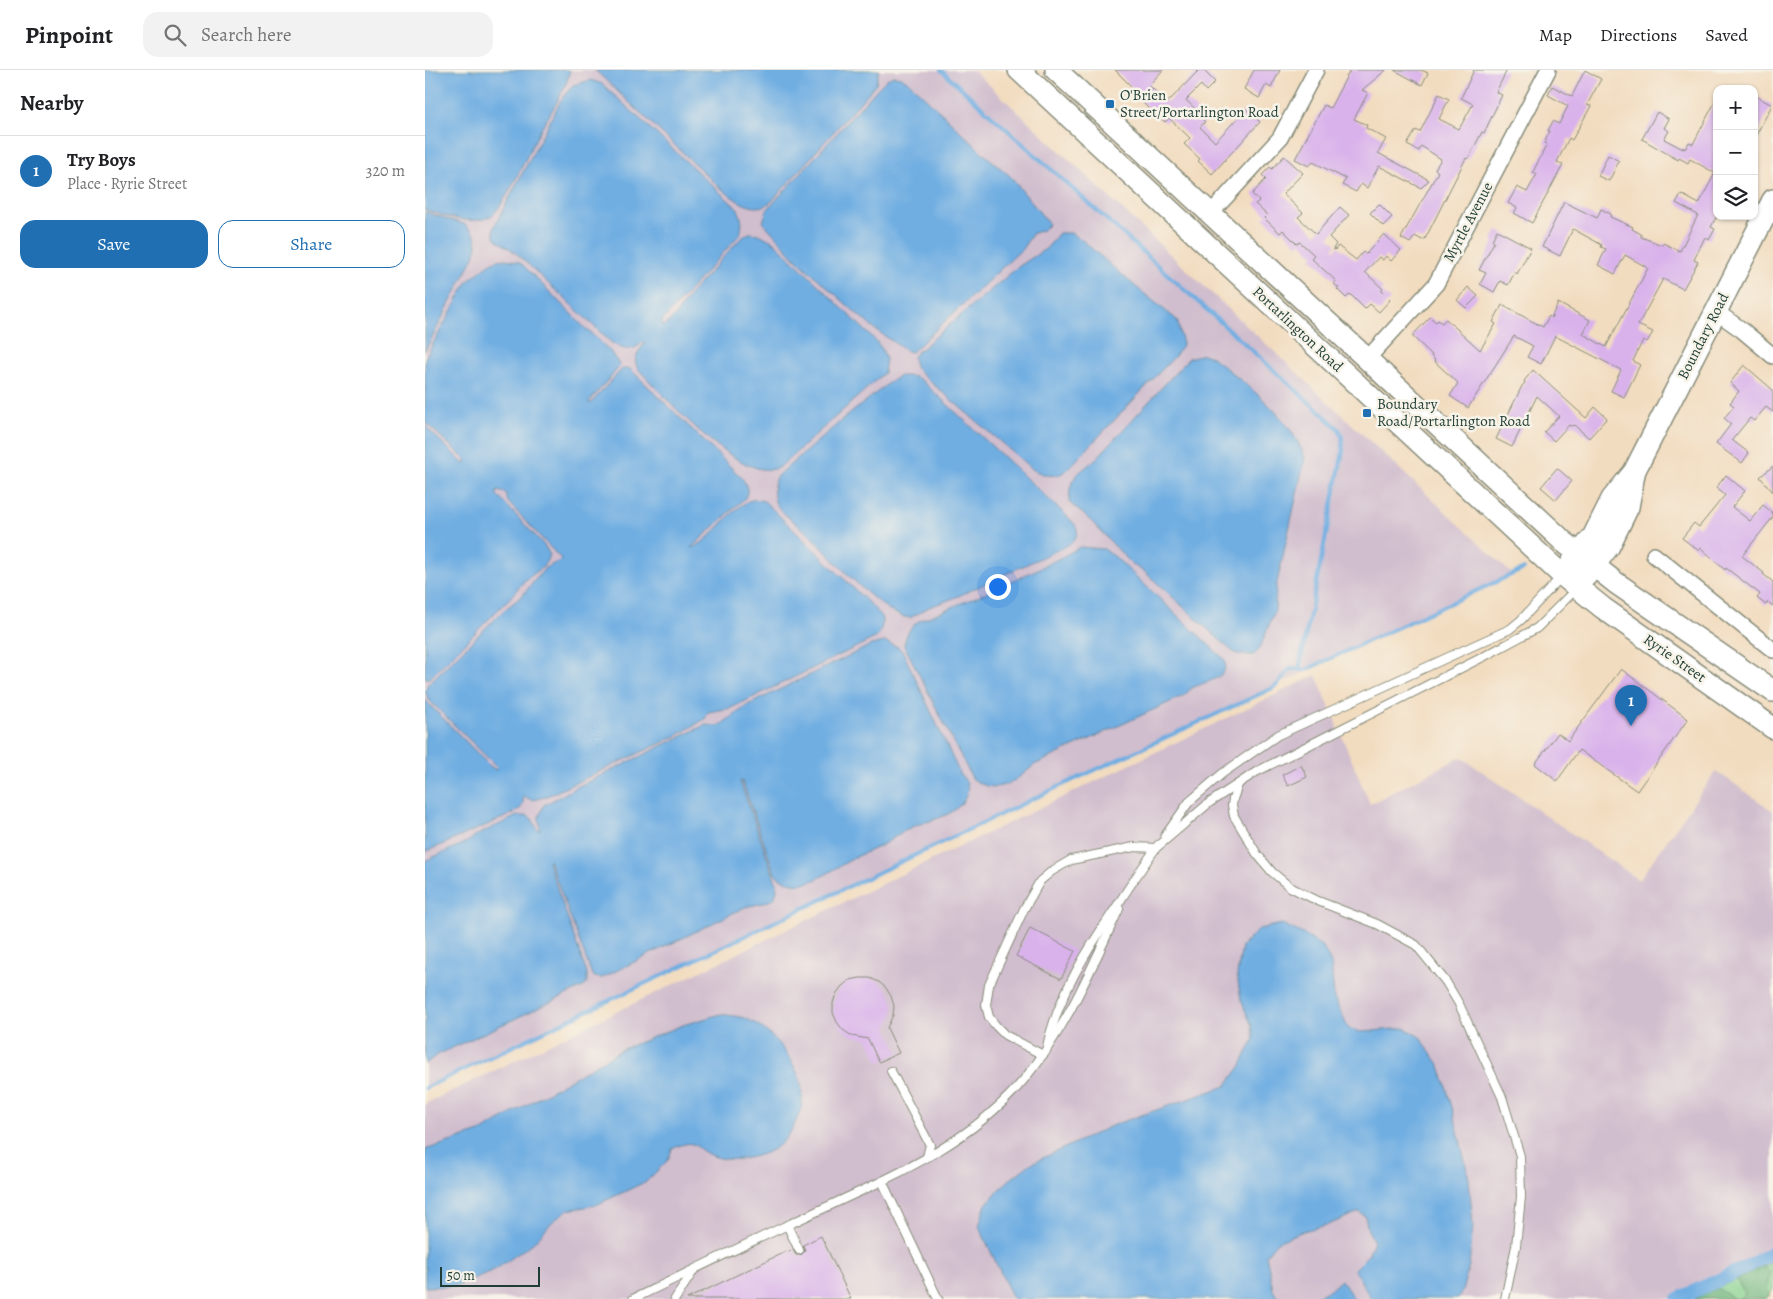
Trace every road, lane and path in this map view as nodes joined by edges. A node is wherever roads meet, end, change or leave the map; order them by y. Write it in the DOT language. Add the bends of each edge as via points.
graph roads {
  1 [pos="1019,70"];
  2 [pos="1057,70"];
  3 [pos="1316,70"];
  4 [pos="1547,70"];
  5 [pos="1773,200"];
  6 [pos="1211,213"];
  7 [pos="1715,311"];
  8 [pos="1773,356"];
  9 [pos="1367,359"];
  10 [pos="1654,555"];
  11 [pos="1586,560"];
  12 [pos="1570,582"];
  13 [pos="1773,650"];
  14 [pos="1773,691"];
  15 [pos="1773,728"];
  16 [pos="1239,784"];
  17 [pos="1156,848"];
  18 [pos="1131,884"];
  19 [pos="1045,1053"];
  20 [pos="891,1071"];
  21 [pos="927,1156"];
  22 [pos="882,1181"];
  23 [pos="787,1225"];
  24 [pos="799,1250"];
  25 [pos="694,1270"];
  26 [pos="633,1299"];
  27 [pos="675,1299"];
  28 [pos="938,1299"];
  29 [pos="1505,1299"];
  1 -- 12 [label="main road, Portarlington Road"];
  2 -- 6 [label="main road, Portarlington Road"];
  3 -- 6 [label="street" via="1280,138"];
  4 -- 9 [label="street, Myrtle Avenue" via="1436,284"];
  5 -- 7 [label="main road, Boundary Road"];
  6 -- 9 [label="main road, Portarlington Road"];
  7 -- 8 [label="street"];
  7 -- 11 [label="main road, Boundary Road" via="1634,472 1628,507 1609,546"];
  9 -- 11 [label="main road, Portarlington Road"];
  10 -- 13 [label="street"];
  11 -- 12 [label="main road, Boundary Road"];
  11 -- 14 [label="main road, Ryrie Street"];
  12 -- 15 [label="main road, Ryrie Street"];
  12 -- 16 [label="lane" via="1537,628 1256,772"];
  12 -- 17 [label="lane" via="1510,629 1278,735 1189,802"];
  16 -- 17 [label="lane" via="1190,818"];
  16 -- 29 [label="lane" via="1233,794 1234,816 1272,872 1290,887 1417,945 1459,1004 1502,1097 1520,1156 1521,1197 1516,1246"];
  17 -- 18 [label="lane"];
  17 -- 19 [label="lane" via="1134,848 1071,860 1040,881 1024,909 989,985 986,1005 989,1017 1005,1035"];
  18 -- 19 [label="lane" via="1074,1004"];
  18 -- 19 [label="lane" via="1084,956 1063,999"];
  19 -- 21 [label="lane" via="987,1116 958,1139"];
  20 -- 21 [label="lane" via="930,1145"];
  21 -- 22 [label="lane"];
  22 -- 23 [label="lane"];
  22 -- 28 [label="lane"];
  23 -- 24 [label="lane"];
  23 -- 25 [label="lane"];
  25 -- 26 [label="lane"];
  25 -- 27 [label="lane"];
}
